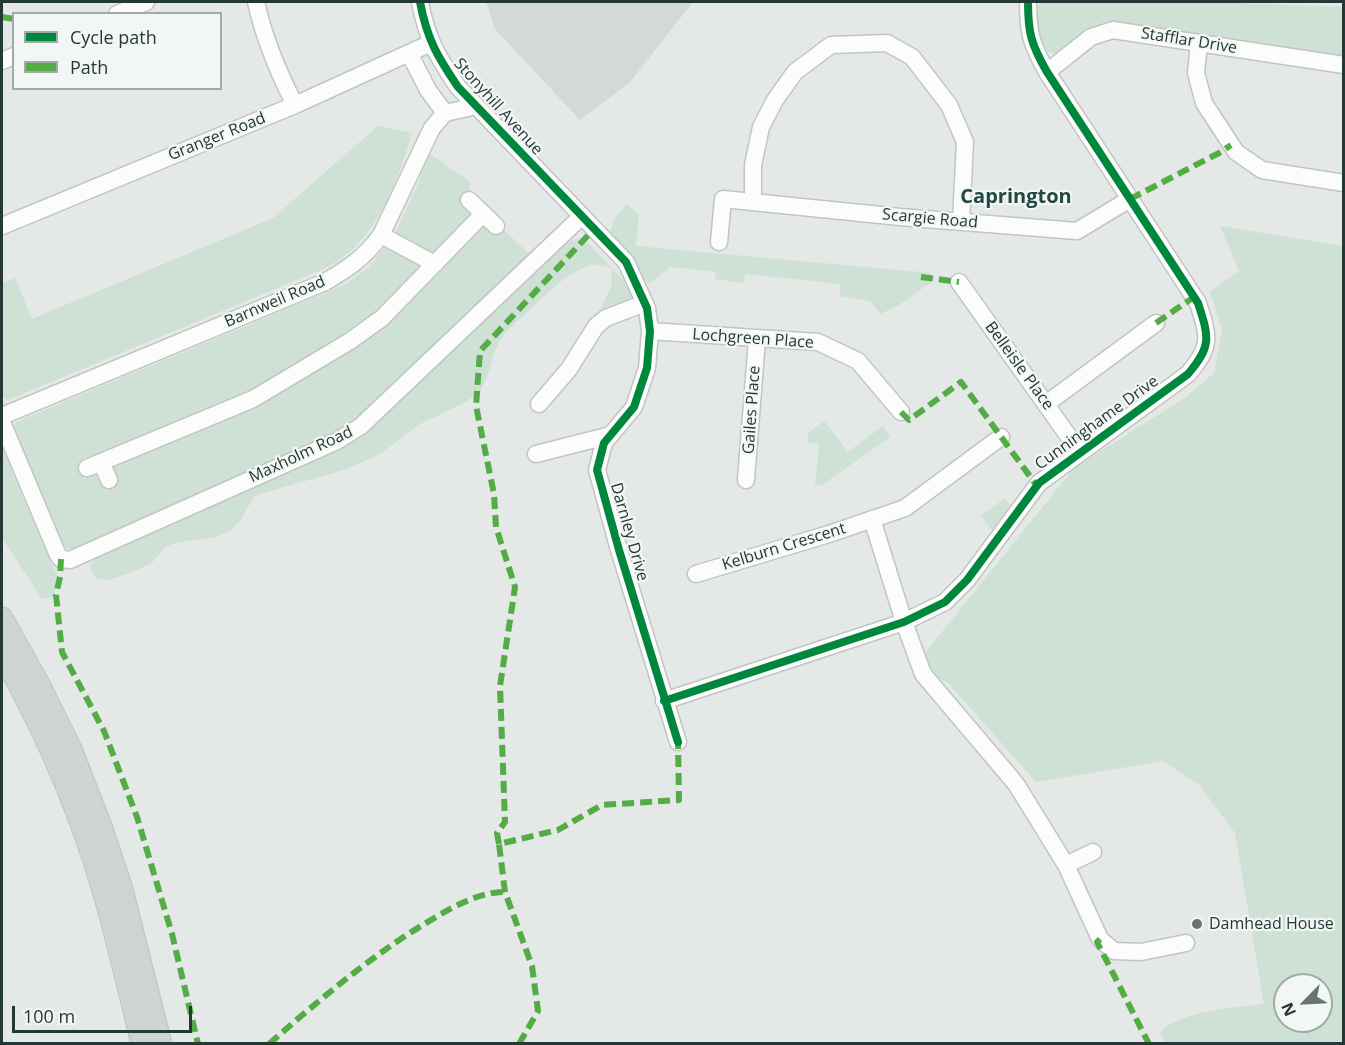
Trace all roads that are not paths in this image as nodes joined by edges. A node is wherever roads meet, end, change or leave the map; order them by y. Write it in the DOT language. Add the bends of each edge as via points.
graph roads {
  1 [pos="146,2"];
  2 [pos="256,2"];
  3 [pos="420,2"];
  4 [pos="1028,2"];
  5 [pos="122,12"];
  6 [pos="431,43"];
  7 [pos="1199,43"];
  8 [pos="409,53"];
  9 [pos="1344,66"];
  10 [pos="1047,72"];
  11 [pos="473,104"];
  12 [pos="295,105"];
  13 [pos="445,113"];
  14 [pos="1344,183"];
  15 [pos="1130,199"];
  16 [pos="469,200"];
  17 [pos="753,202"];
  18 [pos="483,214"];
  19 [pos="582,216"];
  20 [pos="961,222"];
  21 [pos="2,226"];
  22 [pos="496,226"];
  23 [pos="381,235"];
  24 [pos="719,242"];
  25 [pos="435,264"];
  26 [pos="959,282"];
  27 [pos="645,303"];
  28 [pos="1156,322"];
  29 [pos="650,331"];
  30 [pos="757,339"];
  31 [pos="539,404"];
  32 [pos="1046,404"];
  33 [pos="901,412"];
  34 [pos="2,416"];
  35 [pos="2,422"];
  36 [pos="611,435"];
  37 [pos="1001,437"];
  38 [pos="1080,451"];
  39 [pos="536,454"];
  40 [pos="109,480"];
  41 [pos="746,480"];
  42 [pos="872,519"];
  43 [pos="696,574"];
  44 [pos="2,618"];
  45 [pos="904,622"];
  46 [pos="2,654"];
  47 [pos="664,700"];
  48 [pos="678,742"];
  49 [pos="1093,852"];
  50 [pos="1066,865"];
  51 [pos="1186,943"];
  52 [pos="142,1044"];
  53 [pos="161,1044"];
  1 -- 5 [label="street"];
  2 -- 12 [label="street" via="277,70"];
  3 -- 6 [label="street, Stonyhill Avenue"];
  4 -- 10 [label="street, Cunninghame Drive" via="1033,48"];
  6 -- 8 [label="street, Granger Road"];
  6 -- 11 [label="street, Stonyhill Avenue"];
  7 -- 9 [label="street, Stafflar Drive"];
  7 -- 10 [label="street, Stafflar Drive" via="1113,30 1091,37"];
  7 -- 14 [label="street" via="1196,73 1204,103 1236,152 1262,170"];
  8 -- 12 [label="street, Granger Road"];
  8 -- 13 [label="street"];
  10 -- 15 [label="street, Cunninghame Drive"];
  11 -- 13 [label="street"];
  11 -- 19 [label="street, Stonyhill Avenue"];
  12 -- 21 [label="street, Granger Road"];
  13 -- 23 [label="street, Barnweil Road" via="432,128"];
  15 -- 20 [label="street, Scargie Road" via="1077,231"];
  15 -- 38 [label="street, Cunninghame Drive" via="1198,303 1208,334 1202,358 1188,374"];
  16 -- 18 [label="street"];
  17 -- 20 [label="street, Scargie Road"];
  17 -- 20 [label="street" via="753,165 761,127 795,72 831,45 887,44 912,57 949,105 965,142"];
  17 -- 24 [label="street, Scargie Road" via="723,199"];
  18 -- 22 [label="street"];
  18 -- 25 [label="street"];
  19 -- 27 [label="street, Darnley Drive" via="626,262"];
  19 -- 35 [label="street, Maxholm Road" via="361,426 337,441 70,560 61,559 57,553"];
  23 -- 25 [label="street"];
  23 -- 34 [label="street, Barnweil Road" via="350,268 325,282"];
  25 -- 40 [label="street" via="382,318 305,369 253,399 94,465"];
  26 -- 32 [label="street, Belleisle Place"];
  27 -- 29 [label="street, Darnley Drive"];
  27 -- 31 [label="street" via="596,326 569,369"];
  28 -- 32 [label="street"];
  29 -- 30 [label="street, Lochgreen Place"];
  29 -- 36 [label="street, Darnley Drive" via="646,368 634,407"];
  30 -- 33 [label="street, Lochgreen Place" via="818,342 858,361"];
  30 -- 41 [label="street, Gailes Place"];
  32 -- 38 [label="street, Belleisle Place"];
  36 -- 39 [label="street"];
  36 -- 47 [label="street, Darnley Drive" via="604,443 597,470"];
  37 -- 42 [label="street, Kelburn Crescent" via="904,508"];
  38 -- 45 [label="street, Cunninghame Drive" via="1039,483 945,602"];
  42 -- 43 [label="street, Kelburn Crescent"];
  42 -- 45 [label="street"];
  44 -- 53 [label="main road" via="71,749 101,826 137,942"];
  45 -- 47 [label="street, Cunninghame Drive"];
  45 -- 50 [label="street" via="923,674 1016,784"];
  46 -- 52 [label="main road" via="32,711 83,832 105,896"];
  47 -- 48 [label="street, Darnley Drive"];
  49 -- 50 [label="street"];
  50 -- 51 [label="street" via="1100,939 1114,951 1142,952"];
}
